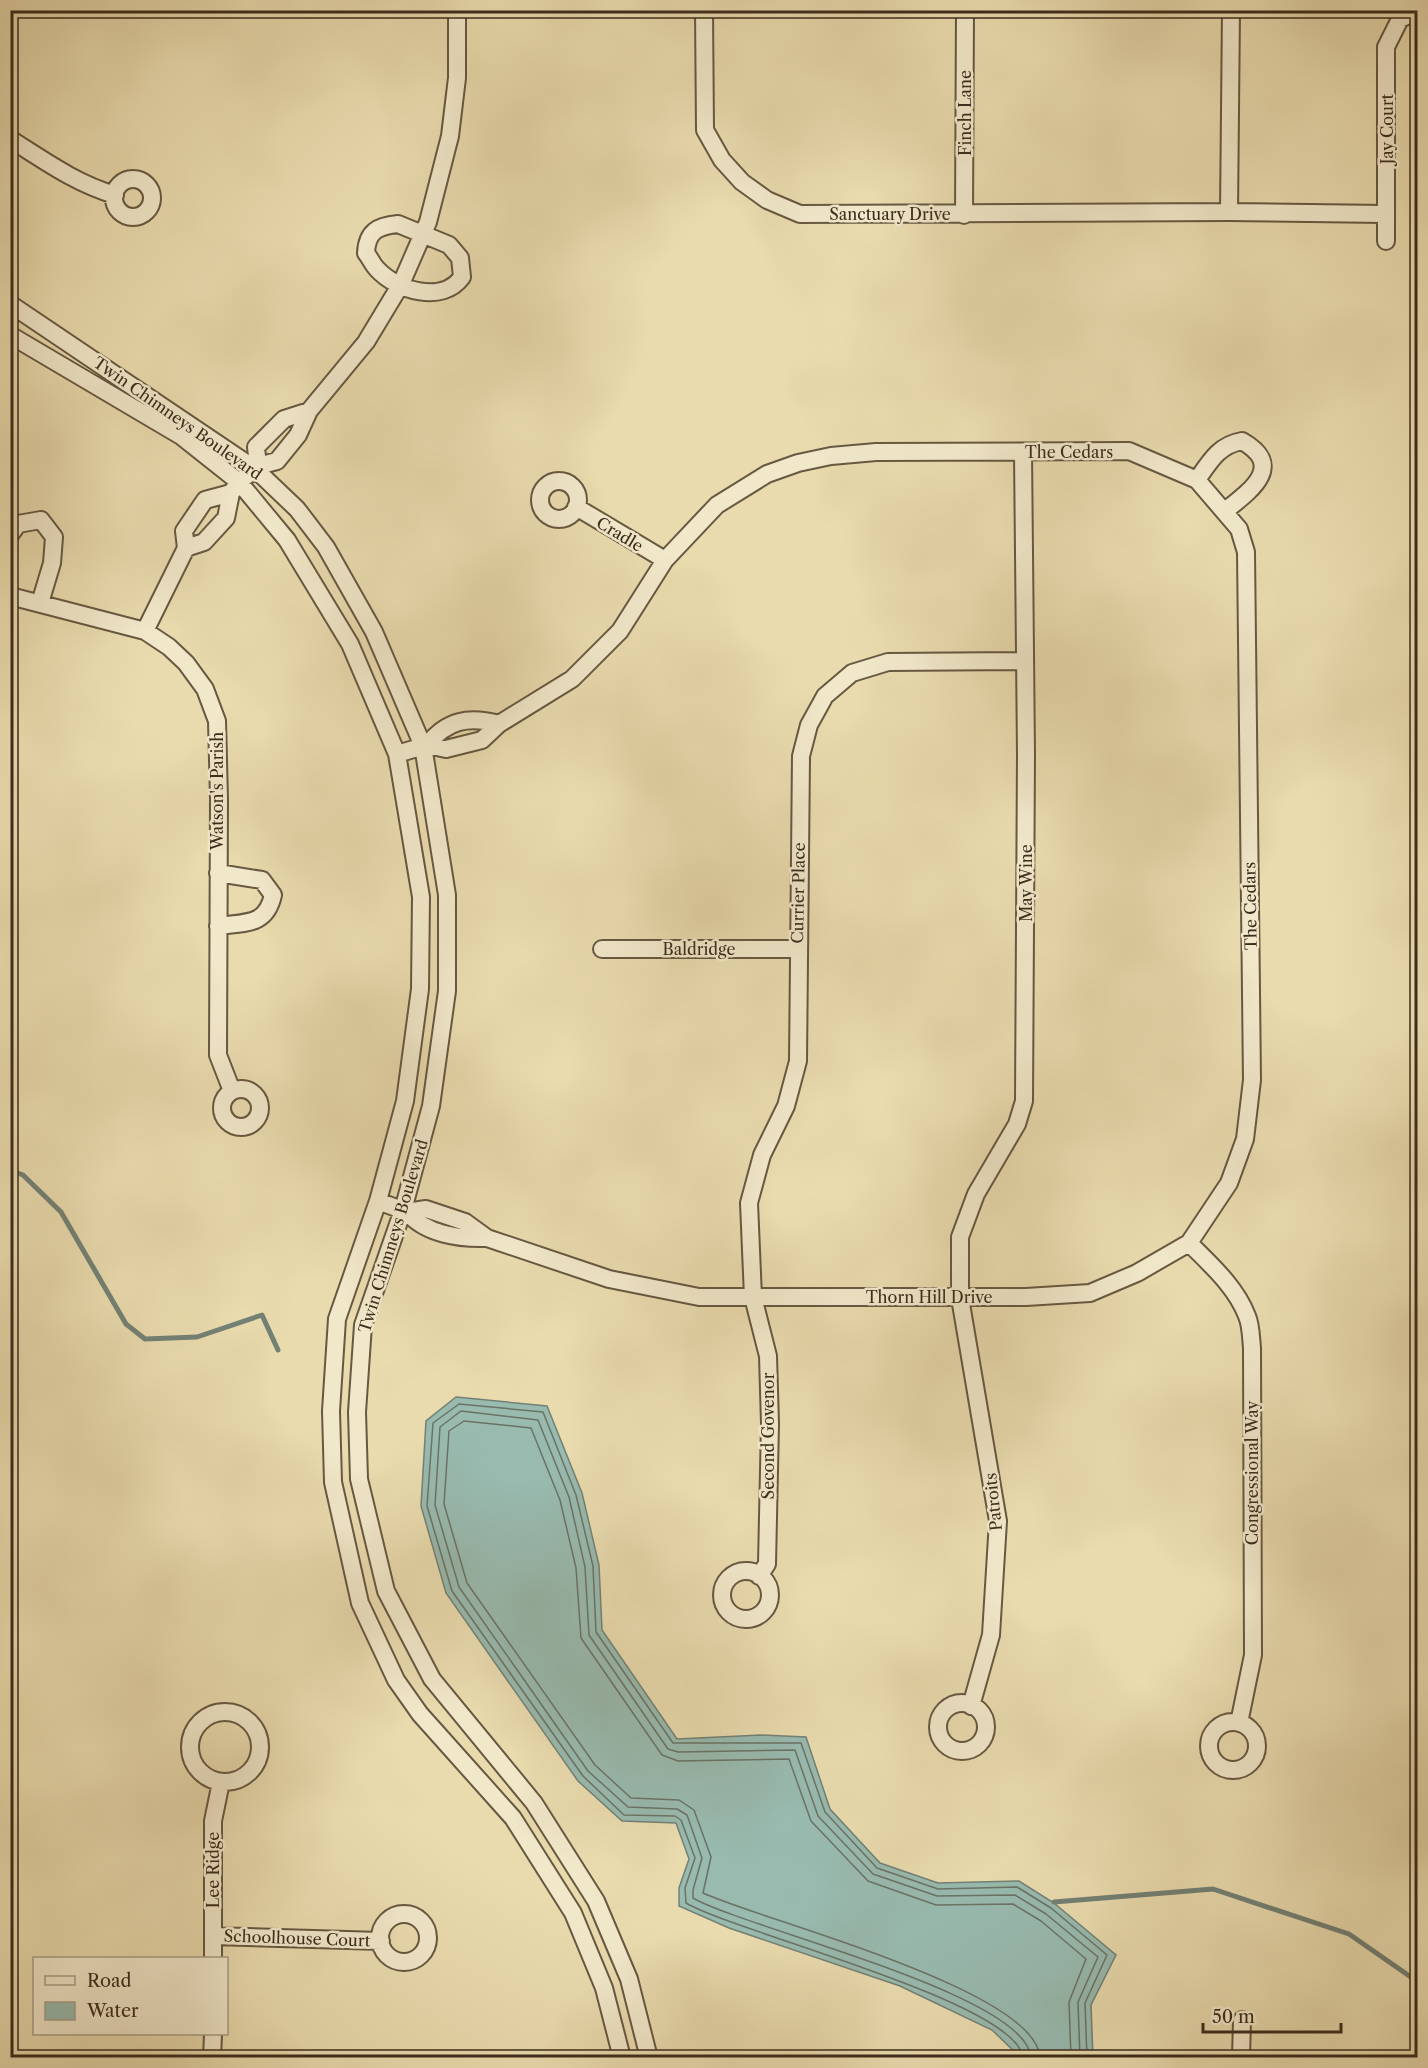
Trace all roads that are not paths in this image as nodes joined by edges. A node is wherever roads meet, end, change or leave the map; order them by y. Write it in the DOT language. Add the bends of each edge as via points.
graph roads {
  1 [pos="457,10"];
  2 [pos="704,10"];
  3 [pos="965,10"];
  4 [pos="1231,10"];
  5 [pos="1418,10"];
  6 [pos="10,139"];
  7 [pos="115,195"];
  8 [pos="1229,212"];
  9 [pos="1385,214"];
  10 [pos="964,215"];
  11 [pos="423,235"];
  12 [pos="1386,241"];
  13 [pos="401,284"];
  14 [pos="10,304"];
  15 [pos="10,335"];
  16 [pos="309,411"];
  17 [pos="1023,452"];
  18 [pos="256,468"];
  19 [pos="1197,480"];
  20 [pos="235,488"];
  21 [pos="576,507"];
  22 [pos="1225,511"];
  23 [pos="10,535"];
  24 [pos="186,548"];
  25 [pos="665,560"];
  26 [pos="10,596"];
  27 [pos="40,603"];
  28 [pos="145,631"];
  29 [pos="1024,661"];
  30 [pos="425,746"];
  31 [pos="397,754"];
  32 [pos="218,873"];
  33 [pos="218,926"];
  34 [pos="602,949"];
  35 [pos="797,949"];
  36 [pos="1252,1080"];
  37 [pos="232,1091"];
  38 [pos="378,1202"];
  39 [pos="405,1211"];
  40 [pos="1189,1243"];
  41 [pos="753,1297"];
  42 [pos="960,1298"];
  43 [pos="759,1576"];
  44 [pos="971,1706"];
  45 [pos="1239,1723"];
  46 [pos="221,1782"];
  47 [pos="213,1936"];
  48 [pos="381,1941"];
  49 [pos="213,1957"];
  50 [pos="1242,2020"];
  51 [pos="213,2035"];
  52 [pos="213,2058"];
  53 [pos="622,2058"];
  54 [pos="649,2058"];
  55 [pos="1240,2058"];
  1 -- 11 [label="street" via="457,78 450,136"];
  2 -- 10 [label="street, Sanctuary Drive" via="705,130 722,160 742,182 767,200 800,214"];
  3 -- 10 [label="street, Finch Lane"];
  4 -- 8 [label="street"];
  5 -- 9 [label="street, Jay Court" via="1400,19 1386,47"];
  6 -- 7 [label="street" via="62,173"];
  8 -- 9 [label="street, Sanctuary Drive"];
  8 -- 10 [label="street, Sanctuary Drive"];
  9 -- 12 [label="street, Jay Court"];
  11 -- 13 [label="street"];
  11 -- 13 [label="street" via="398,224 380,226 370,235 366,253 378,270"];
  11 -- 13 [label="street" via="449,245 460,258 462,277 450,290 434,292 414,291"];
  13 -- 16 [label="street" via="366,342"];
  14 -- 18 [label="street, Twin Chimneys Boulevard"];
  15 -- 20 [label="street, Twin Chimneys Boulevard" via="181,436"];
  16 -- 18 [label="street" via="298,435 277,461"];
  16 -- 18 [label="street" via="284,419 256,447"];
  17 -- 19 [label="street, The Cedars" via="1129,451"];
  17 -- 25 [label="street, The Cedars" via="876,452 798,463 767,474 717,505"];
  17 -- 29 [label="street, May Wine"];
  18 -- 20 [label="street"];
  18 -- 30 [label="street, Twin Chimneys Boulevard" via="297,509 326,547 374,632"];
  19 -- 22 [label="street, The Cedars"];
  19 -- 22 [label="street" via="1215,454 1229,443 1242,441 1256,449 1262,459 1259,481"];
  20 -- 24 [label="street" via="225,518 204,542"];
  20 -- 24 [label="street" via="205,500 184,531"];
  20 -- 31 [label="street, Twin Chimneys Boulevard" via="287,540 350,644"];
  21 -- 25 [label="street, Cradle"];
  22 -- 36 [label="street, The Cedars" via="1239,529 1246,552"];
  23 -- 27 [label="street" via="18,524 41,520 54,537 52,564"];
  24 -- 28 [label="street"];
  25 -- 30 [label="street, The Cedars" via="621,631 572,679 499,724 482,740 446,749"];
  26 -- 27 [label="street, Watson's Parish"];
  27 -- 28 [label="street, Watson's Parish"];
  28 -- 32 [label="street, Watson's Parish" via="186,663 206,689 217,721"];
  29 -- 35 [label="street, Currier Place" via="888,662 852,673 825,696 809,725 801,756"];
  29 -- 42 [label="street, May Wine" via="1024,1101 1012,1133 976,1194 960,1237"];
  30 -- 31 [label="street, The Cedars"];
  30 -- 39 [label="street, Twin Chimneys Boulevard" via="447,895 447,991 431,1106"];
  31 -- 38 [label="street, Twin Chimneys Boulevard" via="421,897 420,989 405,1101"];
  32 -- 33 [label="street, Watson's Parish"];
  32 -- 33 [label="street, Watson's Parish" via="262,880 273,894 270,908 260,919"];
  33 -- 37 [label="street, Watson's Parish" via="218,1054"];
  34 -- 35 [label="street, Baldridge"];
  35 -- 41 [label="street, Currier Place" via="798,1061 786,1106 762,1155 749,1203"];
  36 -- 40 [label="street, Thorn Hill Drive" via="1245,1139 1229,1183"];
  38 -- 39 [label="street, Thorn Hill Drive"];
  38 -- 53 [label="street, Twin Chimneys Boulevard" via="337,1319 332,1412 333,1482 360,1603 396,1680 420,1714 513,1818 573,1913 604,1988"];
  39 -- 41 [label="street, Thorn Hill Drive" via="418,1225 466,1239 487,1238 609,1279 699,1297"];
  39 -- 54 [label="street, Twin Chimneys Boulevard" via="363,1325 357,1412 359,1479 386,1591 432,1679 534,1803 596,1901 629,1979"];
  40 -- 42 [label="street, Thorn Hill Drive" via="1137,1273 1090,1293"];
  40 -- 45 [label="street, Congressional Way" via="1221,1275 1238,1299 1248,1318 1252,1348 1253,1655"];
  41 -- 42 [label="street, Thorn Hill Drive"];
  41 -- 43 [label="street, Second Govenor" via="768,1356 770,1424 766,1564"];
  42 -- 44 [label="street, Patroits" via="998,1521 991,1635"];
  46 -- 46 [label="street" via="244,1777 261,1748 247,1719 226,1711 205,1718 196,1726 190,1749 200,1771"];
  46 -- 47 [label="street, Lee Ridge" via="213,1821"];
  47 -- 48 [label="street, Schoolhouse Court"];
  47 -- 49 [label="street, Lee Ridge"];
  50 -- 55 [label="street"];
  51 -- 52 [label="street"];
}
